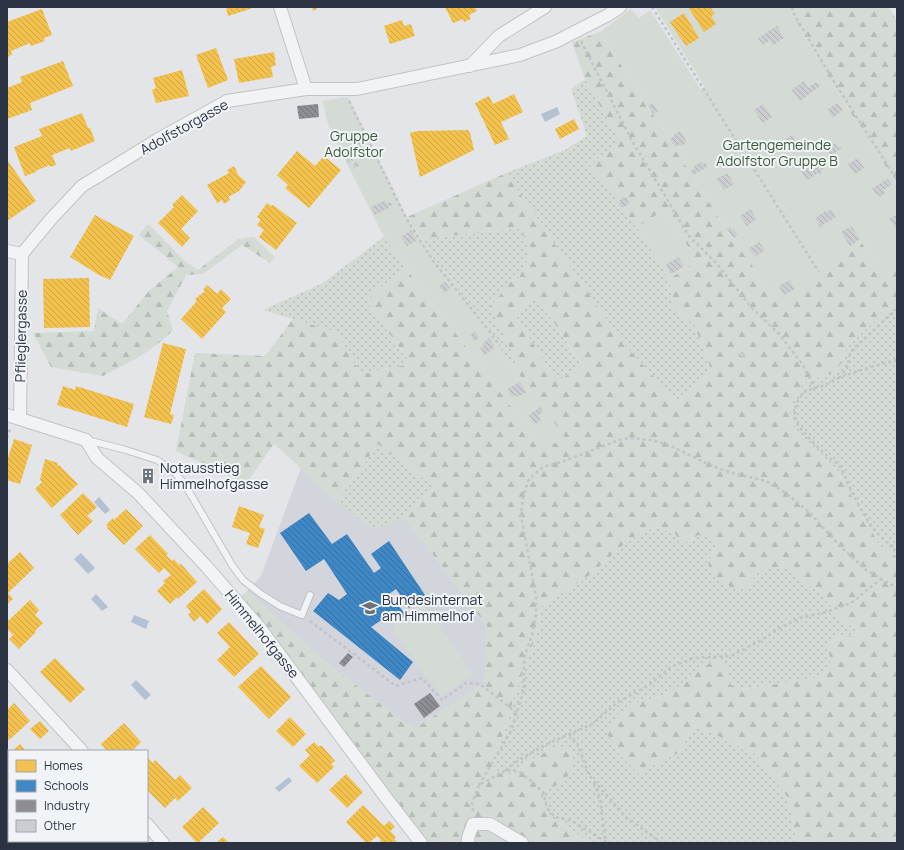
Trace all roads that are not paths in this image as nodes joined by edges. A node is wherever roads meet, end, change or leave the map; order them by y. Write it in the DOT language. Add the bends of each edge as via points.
graph roads {
  1 [pos="280,7"];
  2 [pos="545,7"];
  3 [pos="620,7"];
  4 [pos="470,66"];
  5 [pos="306,90"];
  6 [pos="7,251"];
  7 [pos="22,254"];
  8 [pos="7,415"];
  9 [pos="20,418"];
  10 [pos="86,440"];
  11 [pos="310,595"];
  12 [pos="7,670"];
  13 [pos="81,750"];
  14 [pos="148,825"];
  15 [pos="163,843"];
  16 [pos="421,843"];
  17 [pos="468,843"];
  18 [pos="522,843"];
  1 -- 5 [label="street"];
  2 -- 4 [label="street" via="499,36"];
  3 -- 4 [label="street, Adolfstorgasse" via="555,42 520,55"];
  4 -- 5 [label="street, Adolfstorgasse" via="357,89"];
  5 -- 7 [label="street, Adolfstorgasse" via="227,101 157,140 82,186"];
  6 -- 7 [label="street"];
  7 -- 9 [label="street, Pflieglergasse"];
  8 -- 9 [label="street, Himmelhofgasse"];
  9 -- 10 [label="street, Himmelhofgasse"];
  10 -- 11 [label="lane, Himmelhofgasse" via="156,460 172,470 184,483 232,565 243,580 261,594 280,606 302,615"];
  10 -- 16 [label="street, Himmelhofgasse" via="97,458 138,493 260,628"];
  12 -- 13 [label="street"];
  14 -- 15 [label="street"];
  17 -- 18 [label="street" via="474,824 490,824"];
}
